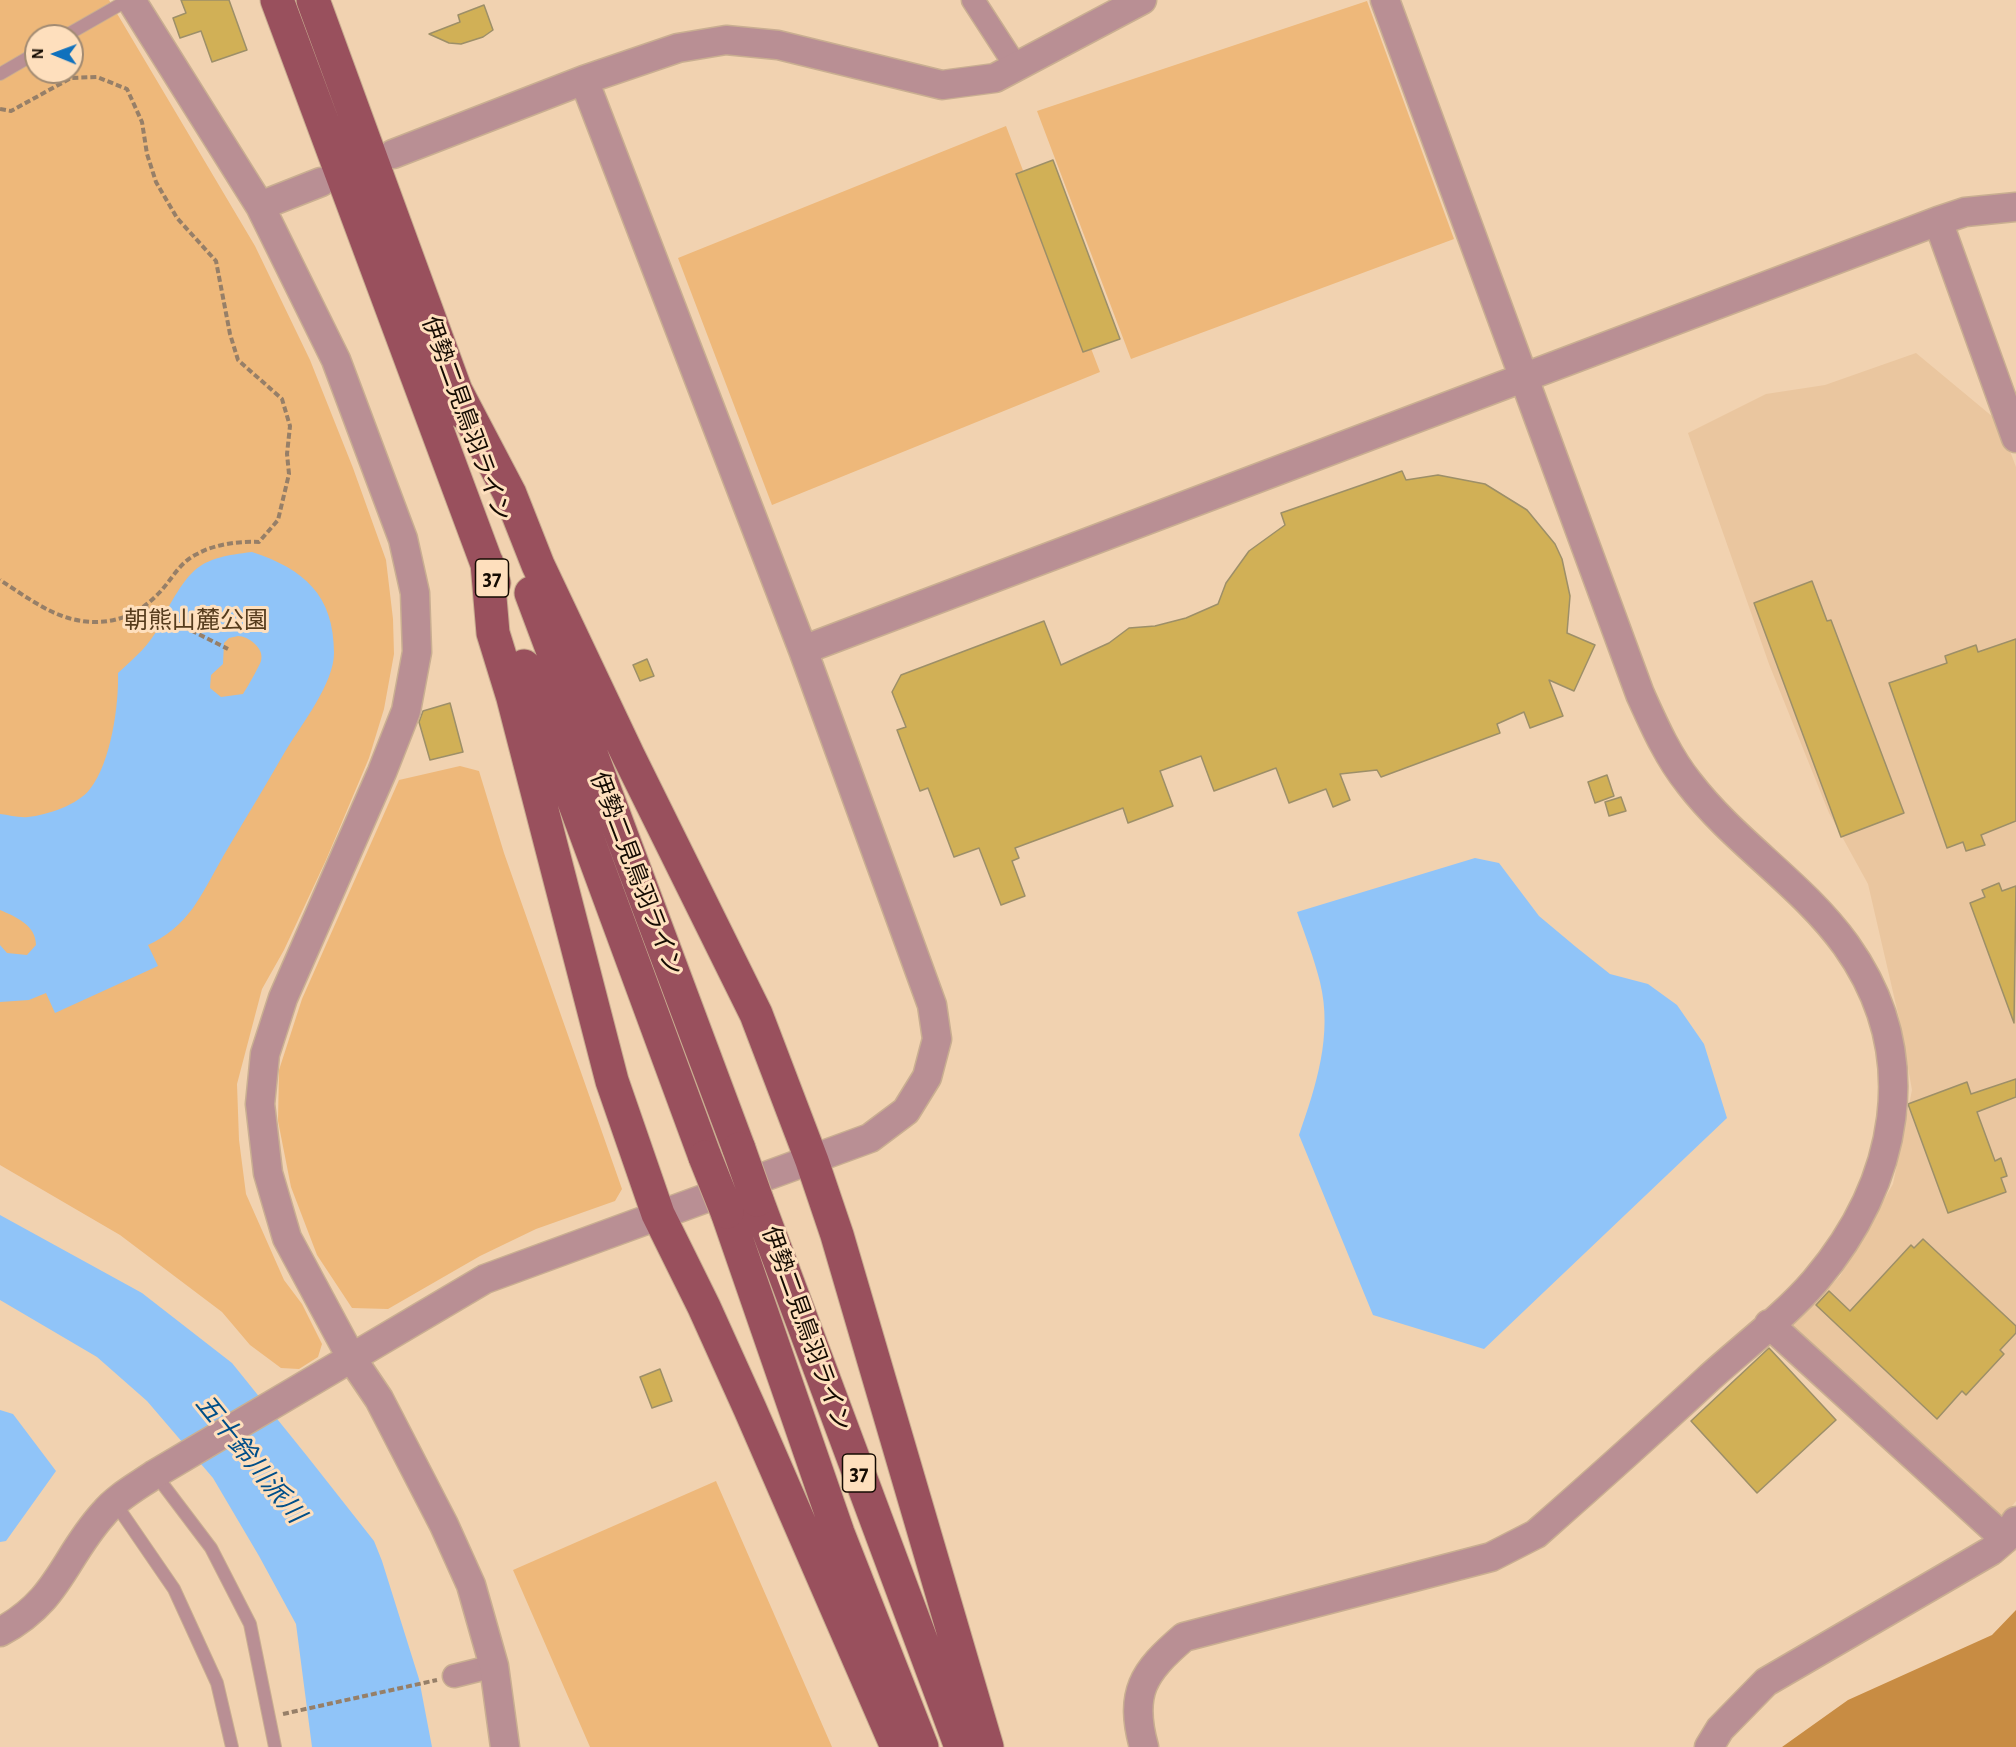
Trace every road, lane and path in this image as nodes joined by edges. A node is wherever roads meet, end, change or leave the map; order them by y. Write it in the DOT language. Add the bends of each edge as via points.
graph roads {
  1 [pos="129,0"];
  2 [pos="277,0"];
  3 [pos="314,0"];
  4 [pos="973,0"];
  5 [pos="1142,0"];
  6 [pos="1385,0"];
  7 [pos="84,25"];
  8 [pos="24,60"];
  9 [pos="1017,69"];
  10 [pos="0,74"];
  11 [pos="584,80"];
  12 [pos="0,109"];
  13 [pos="393,154"];
  14 [pos="321,182"];
  15 [pos="260,206"];
  16 [pos="2016,207"];
  17 [pos="1938,221"];
  18 [pos="1522,377"];
  19 [pos="456,391"];
  20 [pos="2016,438"];
  21 [pos="486,563"];
  22 [pos="0,580"];
  23 [pos="142,606"];
  24 [pos="228,649"];
  25 [pos="803,650"];
  26 [pos="812,1161"];
  27 [pos="658,1214"];
  28 [pos="1769,1324"];
  29 [pos="352,1359"];
  30 [pos="155,1474"];
  31 [pos="115,1503"];
  32 [pos="2010,1530"];
  33 [pos="0,1632"];
  34 [pos="494,1666"];
  35 [pos="454,1676"];
  36 [pos="271,1717"];
  37 [pos="232,1747"];
  38 [pos="276,1747"];
  39 [pos="505,1747"];
  40 [pos="897,1747"];
  41 [pos="922,1747"];
  42 [pos="961,1747"];
  43 [pos="987,1747"];
  44 [pos="1144,1747"];
  45 [pos="1709,1747"];
  1 -- 7 [label="lane"];
  1 -- 15 [label="street"];
  2 -- 21 [label="main road, 伊勢二見鳥羽ライン / 37"];
  3 -- 19 [label="main road, 伊勢二見鳥羽ライン / 37"];
  4 -- 9 [label="street"];
  5 -- 9 [label="street"];
  6 -- 18 [label="street"];
  8 -- 10 [label="lane"];
  9 -- 11 [label="street" via="995,78 942,85 778,45 726,40 678,48"];
  11 -- 13 [label="street"];
  11 -- 25 [label="street"];
  12 -- 23 [label="path" via="11,111 71,78 97,77 127,89 142,122 156,182 177,218 216,261 238,360 282,399 288,417 289,474 278,520 259,542 240,541 197,554 176,570 157,596"];
  14 -- 15 [label="street"];
  15 -- 29 [label="street" via="336,360 403,539 415,593 417,652 406,711 283,998 265,1054 260,1104 268,1173 287,1238"];
  16 -- 17 [label="street" via="1965,212"];
  17 -- 18 [label="street"];
  17 -- 20 [label="street"];
  18 -- 25 [label="street"];
  18 -- 28 [label="street" via="1640,694 1671,756 1720,818 1845,944 1871,987 1881,1013 1893,1078 1893,1117 1873,1192 1837,1254"];
  19 -- 26 [label="main road" via="510,494 538,565 756,1014"];
  19 -- 42 [label="main road, 伊勢二見鳥羽ライン / 37, bridge"];
  21 -- 27 [label="main road" via="493,633 612,1081"];
  21 -- 41 [label="main road, 伊勢二見鳥羽ライン / 37, bridge" via="727,1212 838,1533"];
  22 -- 23 [label="path" via="72,619 113,622"];
  23 -- 24 [label="path"];
  25 -- 26 [label="street" via="932,1005 937,1039 927,1077 906,1111 870,1138"];
  26 -- 27 [label="street"];
  26 -- 43 [label="main road"];
  27 -- 29 [label="street" via="485,1279"];
  27 -- 40 [label="main road" via="746,1399"];
  28 -- 32 [label="street"];
  28 -- 44 [label="street" via="1536,1534 1491,1557 1184,1637 1160,1658 1137,1696 1137,1723"];
  29 -- 30 [label="street"];
  29 -- 34 [label="street" via="379,1399 444,1525 471,1585"];
  30 -- 31 [label="street"];
  30 -- 36 [label="lane" via="211,1548 250,1624"];
  31 -- 33 [label="street" via="104,1512 46,1599"];
  31 -- 37 [label="lane" via="174,1589 217,1683"];
  32 -- 45 [label="street" via="1991,1551 1766,1682 1720,1729"];
  34 -- 35 [label="street"];
  34 -- 39 [label="street"];
  35 -- 36 [label="path"];
  36 -- 38 [label="lane"];
}
